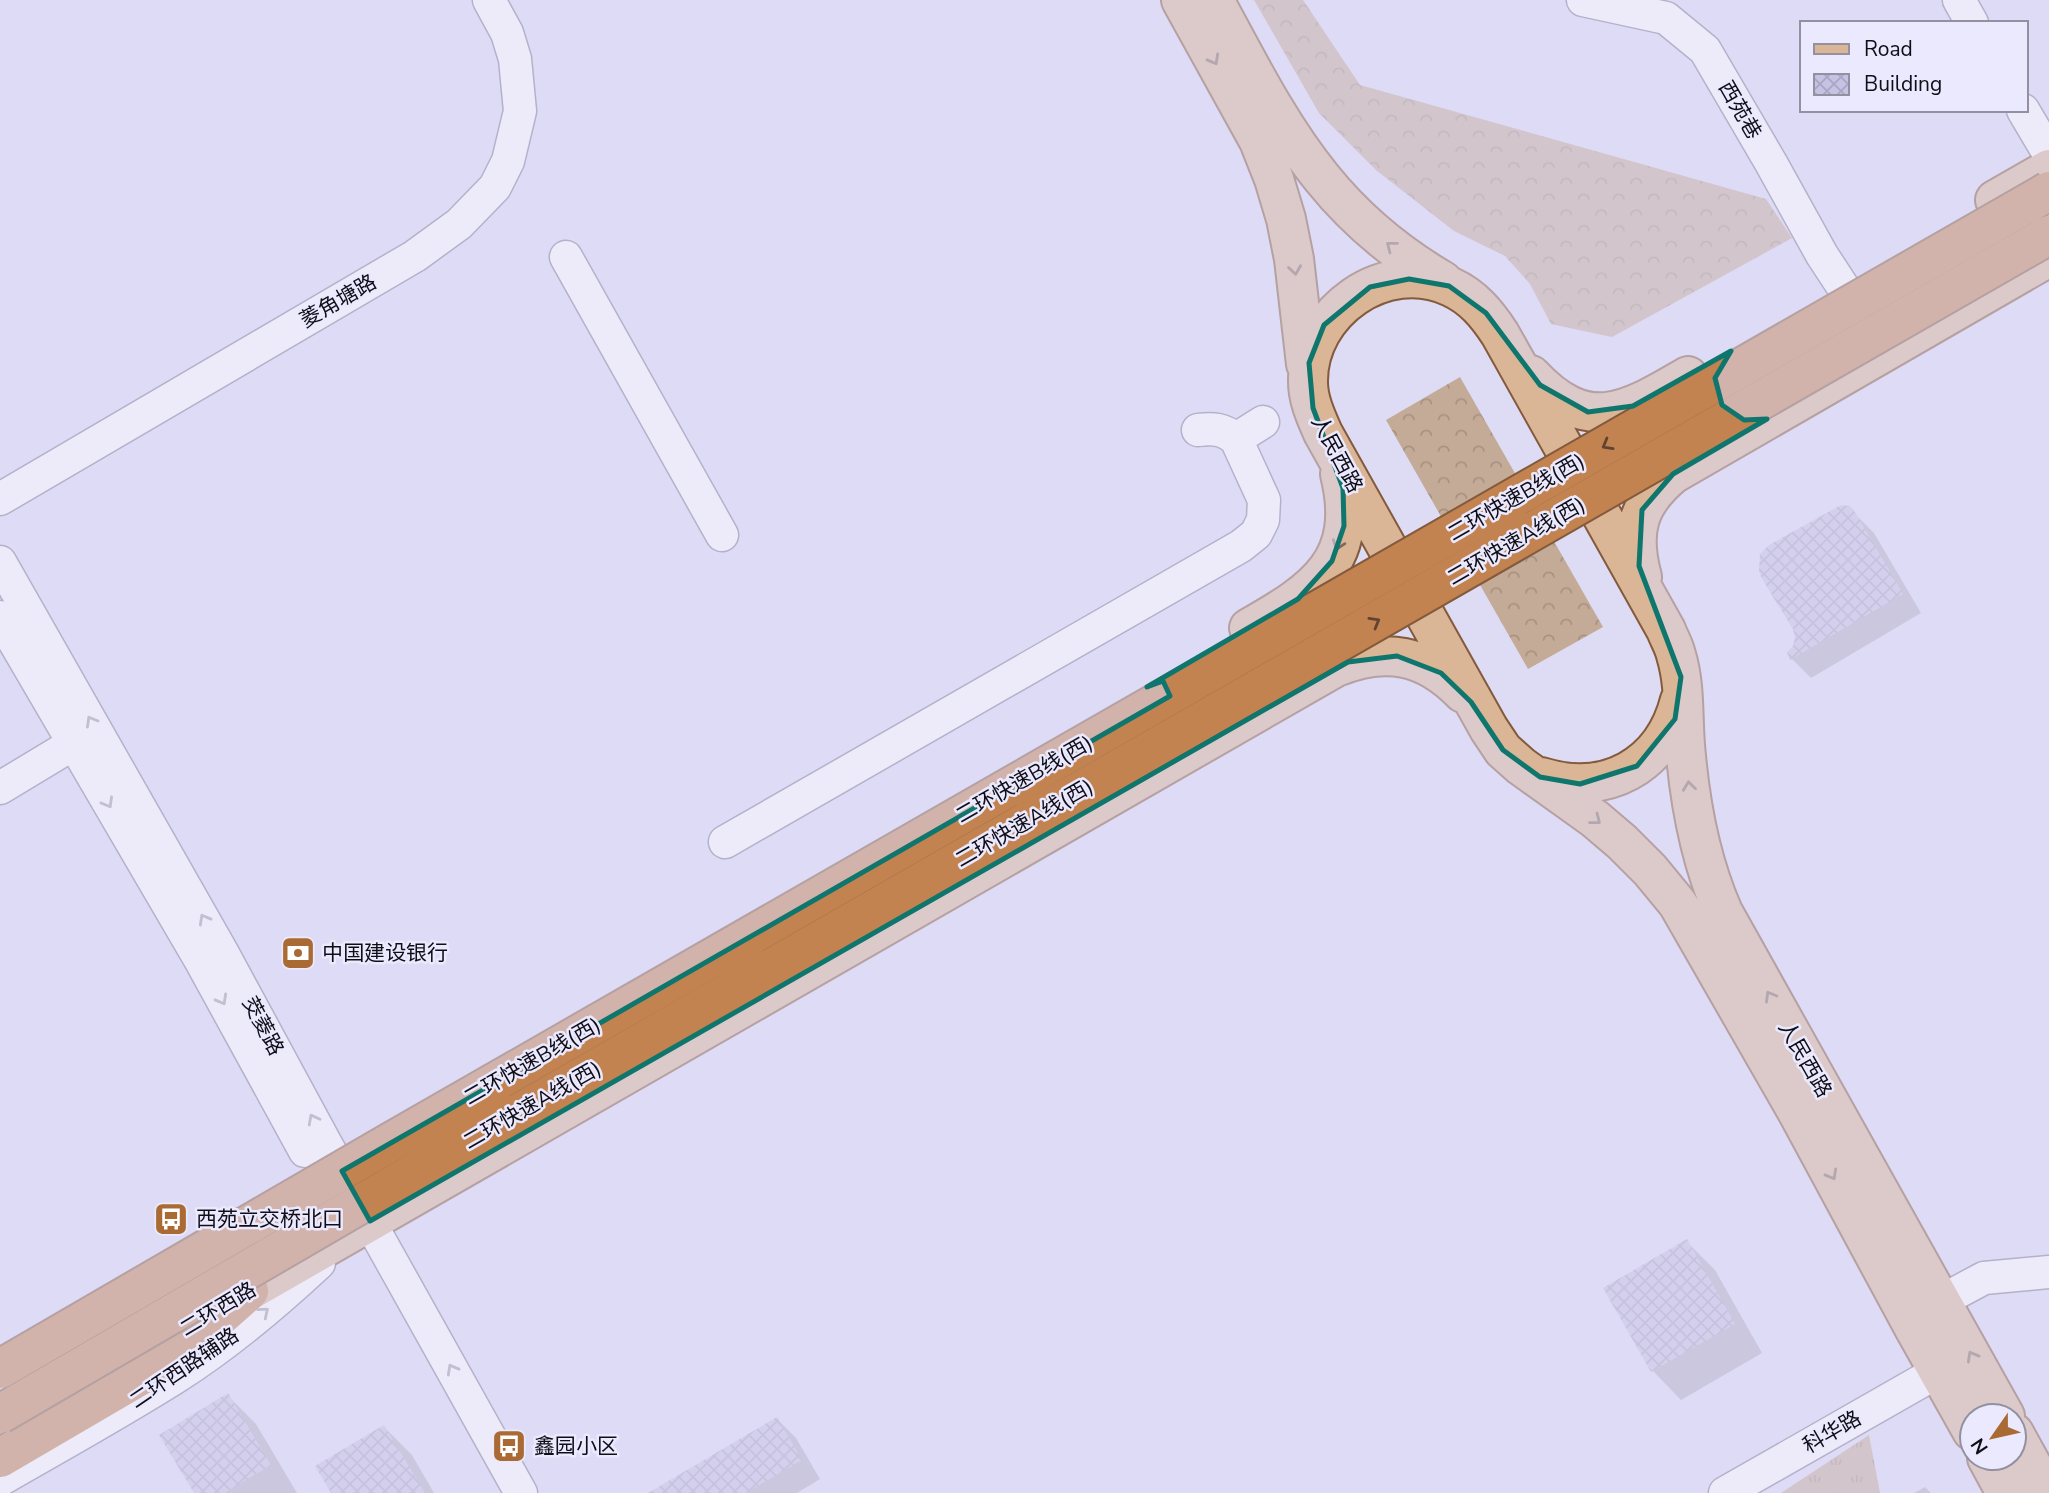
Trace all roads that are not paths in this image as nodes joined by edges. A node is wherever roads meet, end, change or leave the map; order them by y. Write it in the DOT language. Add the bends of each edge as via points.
graph roads {
  1 [pos="489,0"];
  2 [pos="1181,0"];
  3 [pos="1214,0"];
  4 [pos="1583,0"];
  5 [pos="1959,0"];
  6 [pos="1971,21"];
  7 [pos="2024,112"];
  8 [pos="2049,154"];
  9 [pos="2049,169"];
  10 [pos="2049,191"];
  11 [pos="2049,235"];
  12 [pos="566,257"];
  13 [pos="2049,257"];
  14 [pos="1843,287"];
  15 [pos="1468,297"];
  16 [pos="1500,334"];
  17 [pos="1731,351"];
  18 [pos="1308,385"];
  19 [pos="1767,419"];
  20 [pos="1263,422"];
  21 [pos="1198,429"];
  22 [pos="1323,433"];
  23 [pos="1236,439"];
  24 [pos="0,499"];
  25 [pos="722,535"];
  26 [pos="0,562"];
  27 [pos="0,617"];
  28 [pos="1666,630"];
  29 [pos="1681,677"];
  30 [pos="1147,687"];
  31 [pos="1489,729"];
  32 [pos="73,744"];
  33 [pos="1185,753"];
  34 [pos="1521,766"];
  35 [pos="0,788"];
  36 [pos="725,842"];
  37 [pos="415,1151"];
  38 [pos="342,1193"];
  39 [pos="2049,1272"];
  40 [pos="249,1291"];
  41 [pos="1941,1301"];
  42 [pos="0,1348"];
  43 [pos="0,1369"];
  44 [pos="1939,1371"];
  45 [pos="1997,1402"];
  46 [pos="1958,1406"];
  47 [pos="0,1414"];
  48 [pos="0,1436"];
  49 [pos="0,1458"];
  50 [pos="2028,1458"];
  51 [pos="1994,1472"];
  52 [pos="0,1480"];
  53 [pos="499,1493"];
  54 [pos="521,1493"];
  55 [pos="1725,1493"];
  56 [pos="2006,1493"];
  57 [pos="2048,1493"];
  1 -- 24 [label="street, 菱角塘路" via="515,59 520,111 508,161 495,187 459,224 415,256"];
  2 -- 18 [label="main road, one-way" via="1250,124 1274,179 1294,258"];
  15 -- 3 [label="main road, one-way" via="1396,250 1337,195 1290,135"];
  4 -- 14 [label="street, 西苑巷" via="1666,18 1705,50"];
  5 -- 6 [label="street"];
  7 -- 8 [label="street"];
  9 -- 14 [label="main road"];
  10 -- 43 [label="highway, 二环快速B线(西), one-way, bridge"];
  47 -- 11 [label="highway, 二环快速A线(西), one-way, bridge"];
  12 -- 25 [label="street"];
  13 -- 19 [label="main road"];
  14 -- 17 [label="main road"];
  15 -- 16 [label="main road, 人民西路"];
  15 -- 18 [label="main road, 人民西路" via="1430,280 1389,281 1370,287 1336,310 1324,325 1314,343"];
  16 -- 17 [label="main road" via="1549,392 1578,409 1599,413 1633,406"];
  16 -- 28 [label="main road, 人民西路"];
  17 -- 19 [label="main road" via="1715,378 1722,405 1744,420"];
  18 -- 22 [label="main road, 人民西路"];
  19 -- 28 [label="main road" via="1673,474 1642,510 1636,542 1639,566"];
  20 -- 23 [label="street"];
  21 -- 23 [label="street" via="1215,428"];
  22 -- 30 [label="main road, one-way" via="1336,461 1345,501 1342,538 1326,571 1286,607"];
  22 -- 31 [label="main road, 人民西路"];
  23 -- 36 [label="street" via="1264,500 1263,520 1241,547"];
  38 -- 26 [label="street, 茭菱路, one-way" via="222,952"];
  27 -- 32 [label="street, 茭菱路"];
  28 -- 29 [label="main road, 人民西路"];
  29 -- 34 [label="main road, 人民西路" via="1675,719 1666,737 1637,766 1600,782 1580,784 1540,777"];
  41 -- 29 [label="main road, 人民西路, one-way" via="1714,893 1690,796"];
  30 -- 33 [label="main road" via="1172,683 1196,699 1202,726"];
  30 -- 38 [label="main road"];
  31 -- 33 [label="main road" via="1471,702 1441,673 1408,658 1373,656 1330,670"];
  31 -- 34 [label="main road, 人民西路"];
  32 -- 35 [label="street"];
  32 -- 38 [label="street, 茭菱路, one-way"];
  33 -- 38 [label="main road"];
  34 -- 44 [label="main road, 人民西路, one-way" via="1622,842 1678,904"];
  37 -- 38 [label="main road" via="393,1178"];
  38 -- 40 [label="main road, 二环西路"];
  38 -- 42 [label="main road" via="211,1225"];
  52 -- 38 [label="street, 二环西路辅路, one-way" via="159,1388 266,1310"];
  38 -- 53 [label="street, 茭菱路"];
  54 -- 38 [label="street, 茭菱路, one-way"];
  39 -- 41 [label="street" via="1984,1278"];
  40 -- 48 [label="main road, 二环西路"];
  40 -- 49 [label="highway" via="168,1359"];
  45 -- 41 [label="main road, 人民西路, one-way"];
  44 -- 46 [label="main road, 人民西路"];
  44 -- 55 [label="street, 科华路"];
  50 -- 57 [label="main road"];
  51 -- 56 [label="main road"];
}
